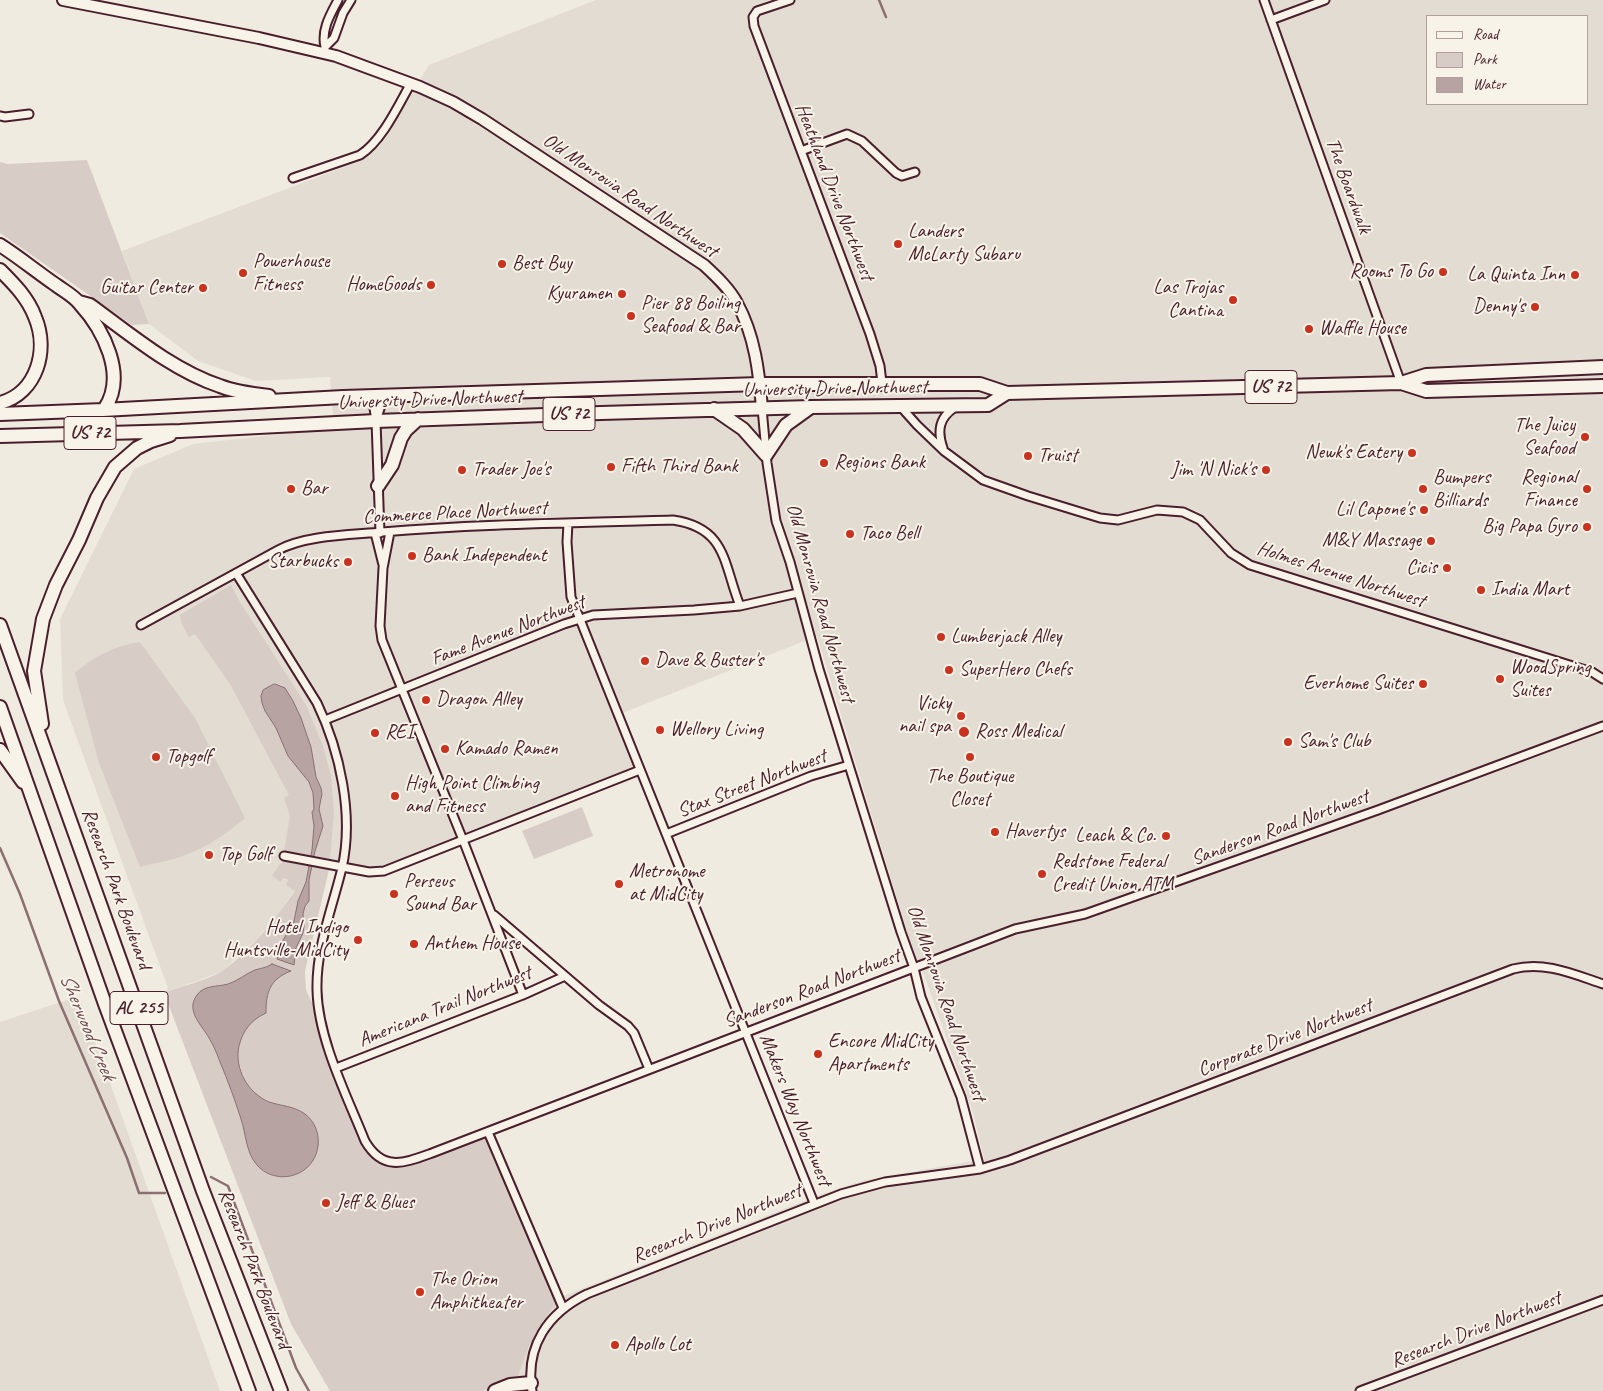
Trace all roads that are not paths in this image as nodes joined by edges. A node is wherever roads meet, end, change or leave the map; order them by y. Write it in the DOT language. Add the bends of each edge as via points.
graph roads {
  1 [pos="63,0"];
  2 [pos="338,0"];
  3 [pos="351,0"];
  4 [pos="790,0"];
  5 [pos="1264,0"];
  6 [pos="1325,0"];
  7 [pos="1271,20"];
  8 [pos="325,50"];
  9 [pos="412,84"];
  10 [pos="29,114"];
  11 [pos="0,116"];
  12 [pos="801,151"];
  13 [pos="915,172"];
  14 [pos="293,178"];
  15 [pos="0,245"];
  16 [pos="0,270"];
  17 [pos="79,302"];
  18 [pos="1603,367"];
  19 [pos="882,383"];
  20 [pos="1401,383"];
  21 [pos="760,384"];
  22 [pos="1603,386"];
  23 [pos="1007,393"];
  24 [pos="378,396"];
  25 [pos="301,400"];
  26 [pos="0,403"];
  27 [pos="957,405"];
  28 [pos="900,406"];
  29 [pos="811,407"];
  30 [pos="762,408"];
  31 [pos="103,410"];
  32 [pos="714,410"];
  33 [pos="0,414"];
  34 [pos="418,420"];
  35 [pos="376,421"];
  36 [pos="180,431"];
  37 [pos="72,434"];
  38 [pos="0,436"];
  39 [pos="944,450"];
  40 [pos="766,455"];
  41 [pos="378,486"];
  42 [pos="568,523"];
  43 [pos="390,532"];
  44 [pos="377,533"];
  45 [pos="384,568"];
  46 [pos="236,573"];
  47 [pos="798,594"];
  48 [pos="740,606"];
  49 [pos="580,619"];
  50 [pos="0,625"];
  51 [pos="142,625"];
  52 [pos="1603,679"];
  53 [pos="402,689"];
  54 [pos="0,707"];
  55 [pos="326,720"];
  56 [pos="1603,726"];
  57 [pos="0,750"];
  58 [pos="48,759"];
  59 [pos="849,765"];
  60 [pos="640,770"];
  61 [pos="32,795"];
  62 [pos="666,834"];
  63 [pos="463,840"];
  64 [pos="284,856"];
  65 [pos="342,867"];
  66 [pos="492,914"];
  67 [pos="914,968"];
  68 [pos="565,976"];
  69 [pos="1603,984"];
  70 [pos="523,995"];
  71 [pos="745,1032"];
  72 [pos="336,1068"];
  73 [pos="648,1069"];
  74 [pos="488,1132"];
  75 [pos="980,1169"];
  76 [pos="814,1203"];
  77 [pos="1603,1300"];
  78 [pos="563,1308"];
  79 [pos="531,1387"];
  80 [pos="249,1391"];
  81 [pos="281,1391"];
  82 [pos="495,1391"];
  83 [pos="1360,1391"];
  1 -- 8 [label="street, Old Monrovia Road Northwest"];
  2 -- 8 [label="street" via="322,37"];
  3 -- 8 [label="street"];
  4 -- 12 [label="street, Heathland Drive Northwest" via="757,11 753,17"];
  5 -- 7 [label="street, The Boardwalk"];
  6 -- 7 [label="street"];
  7 -- 20 [label="street, The Boardwalk"];
  8 -- 9 [label="street, Old Monrovia Road Northwest"];
  9 -- 14 [label="street" via="368,149 360,155"];
  9 -- 21 [label="street, Old Monrovia Road Northwest" via="482,119 704,265 737,302 754,346"];
  10 -- 11 [label="street"];
  12 -- 13 [label="street" via="847,134 862,141 896,173 902,176"];
  12 -- 19 [label="street, Heathland Drive Northwest" via="870,334"];
  15 -- 17 [label="highway"];
  16 -- 26 [label="highway" via="36,317 41,347 36,372 28,385"];
  17 -- 25 [label="highway" via="90,305 146,347 202,380 244,392"];
  17 -- 31 [label="highway" via="99,329 110,357 112,388"];
  18 -- 20 [label="highway, University Drive Northwest / US 72" via="1426,375"];
  19 -- 21 [label="highway, University Drive Northwest / US 72"];
  19 -- 23 [label="highway, University Drive Northwest / US 72" via="980,384"];
  20 -- 22 [label="highway, University Drive Northwest / US 72" via="1426,391"];
  20 -- 23 [label="highway, University Drive Northwest / US 72"];
  21 -- 24 [label="highway, University Drive Northwest / US 72"];
  21 -- 30 [label="street, Old Monrovia Road Northwest"];
  23 -- 27 [label="highway, University Drive Northwest / US 72" via="988,405"];
  24 -- 25 [label="highway, University Drive Northwest / US 72"];
  24 -- 35 [label="street"];
  24 -- 35 [label="street"];
  25 -- 31 [label="highway, University Drive Northwest / US 72"];
  27 -- 28 [label="highway, University Drive Northwest / US 72"];
  27 -- 39 [label="street" via="940,423 938,434"];
  28 -- 29 [label="highway, University Drive Northwest / US 72"];
  28 -- 39 [label="street, Holmes Avenue Northwest"];
  29 -- 30 [label="highway, University Drive Northwest / US 72"];
  29 -- 40 [label="highway" via="786,425"];
  30 -- 32 [label="highway, University Drive Northwest / US 72"];
  30 -- 40 [label="street, Old Monrovia Road Northwest"];
  31 -- 33 [label="highway, University Drive Northwest / US 72"];
  31 -- 37 [label="highway"];
  32 -- 34 [label="highway, University Drive Northwest / US 72"];
  32 -- 40 [label="highway" via="743,430"];
  34 -- 35 [label="highway, University Drive Northwest / US 72"];
  34 -- 41 [label="highway" via="401,438 392,465"];
  35 -- 36 [label="highway, University Drive Northwest / US 72"];
  35 -- 41 [label="street"];
  36 -- 37 [label="highway, University Drive Northwest / US 72"];
  36 -- 58 [label="highway" via="137,448 115,467 56,585 43,619 34,671"];
  37 -- 38 [label="highway, University Drive Northwest / US 72"];
  39 -- 52 [label="street, Holmes Avenue Northwest" via="983,480 1100,518 1118,520 1157,510 1183,512 1200,520 1232,553 1250,565 1592,672"];
  40 -- 47 [label="street, Old Monrovia Road Northwest" via="776,521"];
  41 -- 44 [label="street"];
  42 -- 43 [label="street, Commerce Place Northwest"];
  42 -- 48 [label="street, Commerce Place Northwest" via="673,520 702,528 715,539 723,554"];
  42 -- 49 [label="street, Makers Way Northwest" via="571,597"];
  43 -- 44 [label="street, Commerce Place Northwest"];
  43 -- 45 [label="street"];
  44 -- 45 [label="street"];
  44 -- 46 [label="street, Commerce Place Northwest" via="292,543"];
  45 -- 53 [label="street" via="380,634"];
  46 -- 51 [label="street, Commerce Place Northwest"];
  46 -- 55 [label="street, Sanderson Road Northwest"];
  47 -- 48 [label="street, Fame Avenue Northwest"];
  47 -- 59 [label="street, Old Monrovia Road Northwest"];
  48 -- 49 [label="street, Fame Avenue Northwest" via="593,615"];
  49 -- 53 [label="street, Fame Avenue Northwest"];
  49 -- 60 [label="street, Makers Way Northwest"];
  50 -- 58 [label="highway, Research Park Boulevard / AL 255"];
  53 -- 55 [label="street, Fame Avenue Northwest"];
  53 -- 63 [label="street"];
  54 -- 61 [label="highway, AL 255"];
  55 -- 65 [label="street, Sanderson Road Northwest" via="344,793"];
  56 -- 67 [label="street, Sanderson Road Northwest" via="1085,914 1016,929"];
  57 -- 61 [label="highway"];
  58 -- 81 [label="highway, Research Park Boulevard / AL 255" via="204,1191"];
  59 -- 62 [label="street, Stax Street Northwest" via="811,776"];
  59 -- 67 [label="street, Old Monrovia Road Northwest"];
  60 -- 62 [label="street, Makers Way Northwest"];
  60 -- 63 [label="street"];
  61 -- 80 [label="highway, AL 255" via="105,1004"];
  62 -- 71 [label="street, Makers Way Northwest"];
  63 -- 65 [label="street" via="384,871"];
  63 -- 66 [label="street"];
  64 -- 65 [label="street"];
  65 -- 72 [label="street, Sanderson Road Northwest" via="322,943 317,977 320,1018"];
  66 -- 68 [label="street"];
  66 -- 70 [label="street"];
  67 -- 71 [label="street, Sanderson Road Northwest"];
  67 -- 75 [label="street, Old Monrovia Road Northwest" via="921,997 962,1097"];
  68 -- 70 [label="street, Americana Trail Northwest"];
  68 -- 73 [label="street" via="628,1026"];
  69 -- 75 [label="street, Corporate Drive Northwest" via="1542,966 1513,969"];
  70 -- 72 [label="street, Americana Trail Northwest"];
  71 -- 73 [label="street, Sanderson Road Northwest"];
  71 -- 76 [label="street, Makers Way Northwest"];
  72 -- 74 [label="street, Sanderson Road Northwest" via="371,1152 381,1159 393,1163 406,1162"];
  73 -- 74 [label="street, Sanderson Road Northwest"];
  74 -- 78 [label="street"];
  75 -- 76 [label="street, Research Drive Northwest" via="885,1182"];
  76 -- 78 [label="street, Research Drive Northwest" via="587,1294"];
  77 -- 83 [label="street, Research Drive Northwest"];
  78 -- 79 [label="street, Research Drive Northwest" via="551,1318 540,1335 532,1363"];
  79 -- 82 [label="highway" via="510,1385"];
}
